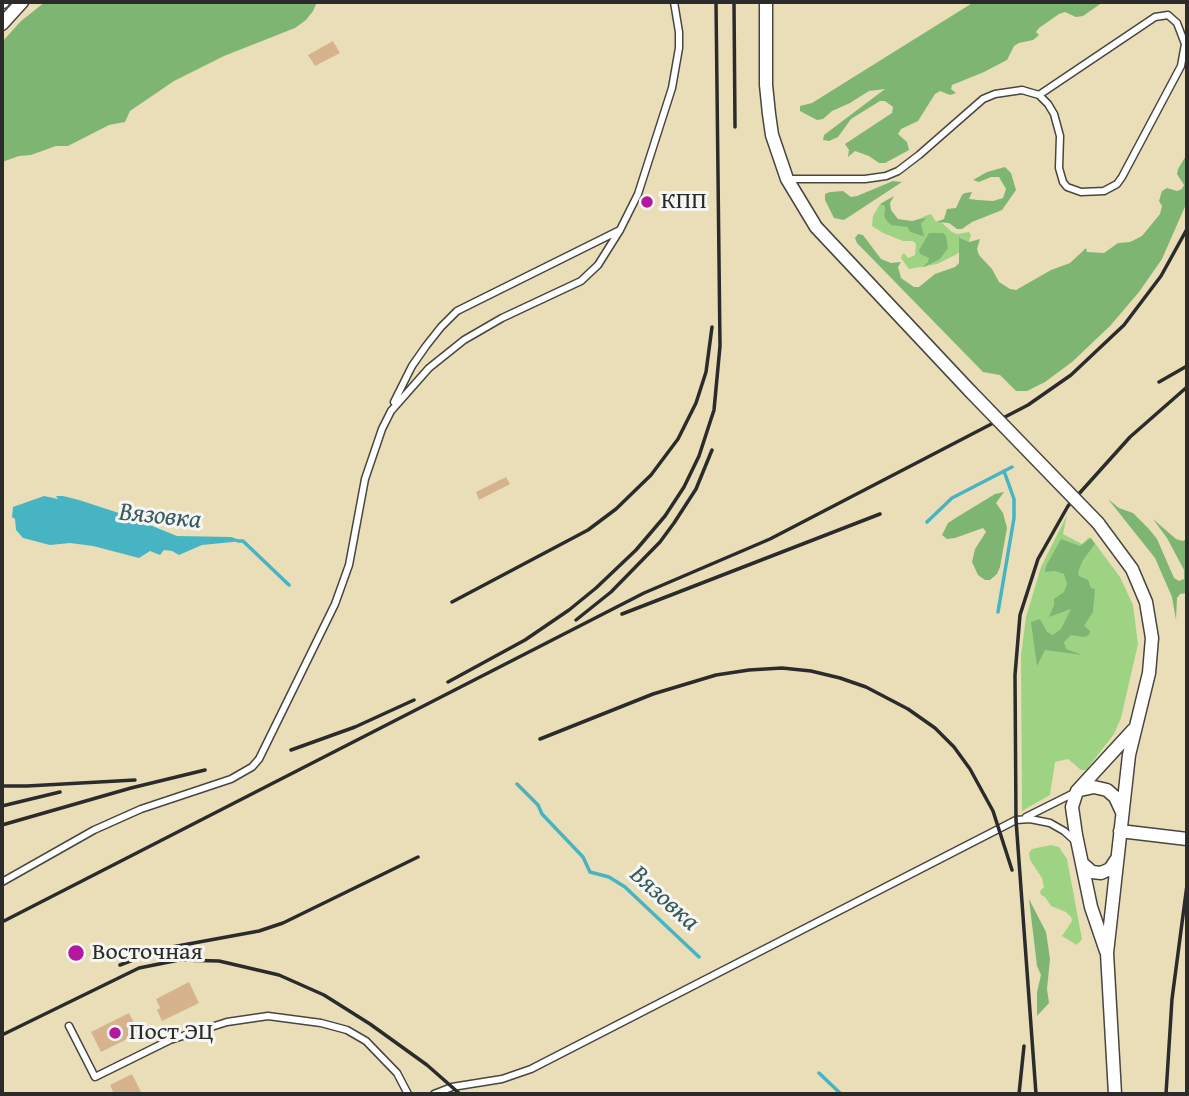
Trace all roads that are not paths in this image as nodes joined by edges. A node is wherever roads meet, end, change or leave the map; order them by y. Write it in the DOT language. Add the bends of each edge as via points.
graph roads {
  1 [pos="22,2"];
  2 [pos="674,2"];
  3 [pos="766,2"];
  4 [pos="2,24"];
  5 [pos="1039,95"];
  6 [pos="787,179"];
  7 [pos="620,230"];
  8 [pos="391,411"];
  9 [pos="1134,730"];
  10 [pos="1077,791"];
  11 [pos="1122,812"];
  12 [pos="1023,818"];
  13 [pos="1120,831"];
  14 [pos="1187,839"];
  15 [pos="1078,843"];
  16 [pos="1116,860"];
  17 [pos="1084,865"];
  18 [pos="2,882"];
  19 [pos="1107,953"];
  20 [pos="69,1026"];
  21 [pos="408,1094"];
  22 [pos="434,1094"];
  23 [pos="1115,1094"];
  1 -- 4 [label="street"];
  2 -- 7 [label="lane" via="679,32 672,88 638,194"];
  3 -- 6 [label="street" via="768,104 772,135"];
  5 -- 5 [label="lane" via="1058,126 1063,181 1081,192 1110,188 1122,177 1181,66 1185,44 1177,23 1168,15 1155,17"];
  5 -- 6 [label="lane" via="1022,90 983,99 919,155 886,176"];
  6 -- 9 [label="street, bridge" via="816,227 1098,523 1132,569 1146,602 1152,638"];
  7 -- 8 [label="lane" via="598,265 581,281 464,340 429,368"];
  7 -- 8 [label="lane" via="465,305 441,327 412,366"];
  8 -- 18 [label="lane" via="365,479 349,565 335,604 260,759 231,779 94,830"];
  9 -- 10 [label="street"];
  9 -- 11 [label="street"];
  10 -- 11 [label="street" via="1107,790"];
  10 -- 12 [label="lane"];
  10 -- 15 [label="street" via="1072,814"];
  11 -- 13 [label="street"];
  12 -- 15 [label="lane" via="1050,823"];
  12 -- 22 [label="lane" via="531,1069"];
  13 -- 14 [label="street"];
  13 -- 16 [label="street"];
  15 -- 17 [label="street"];
  16 -- 17 [label="street" via="1101,873"];
  16 -- 19 [label="street"];
  17 -- 19 [label="street" via="1094,919"];
  19 -- 23 [label="street"];
  20 -- 21 [label="lane" via="95,1077 170,1040 227,1022 268,1016 321,1023 366,1041 397,1073"];
}
